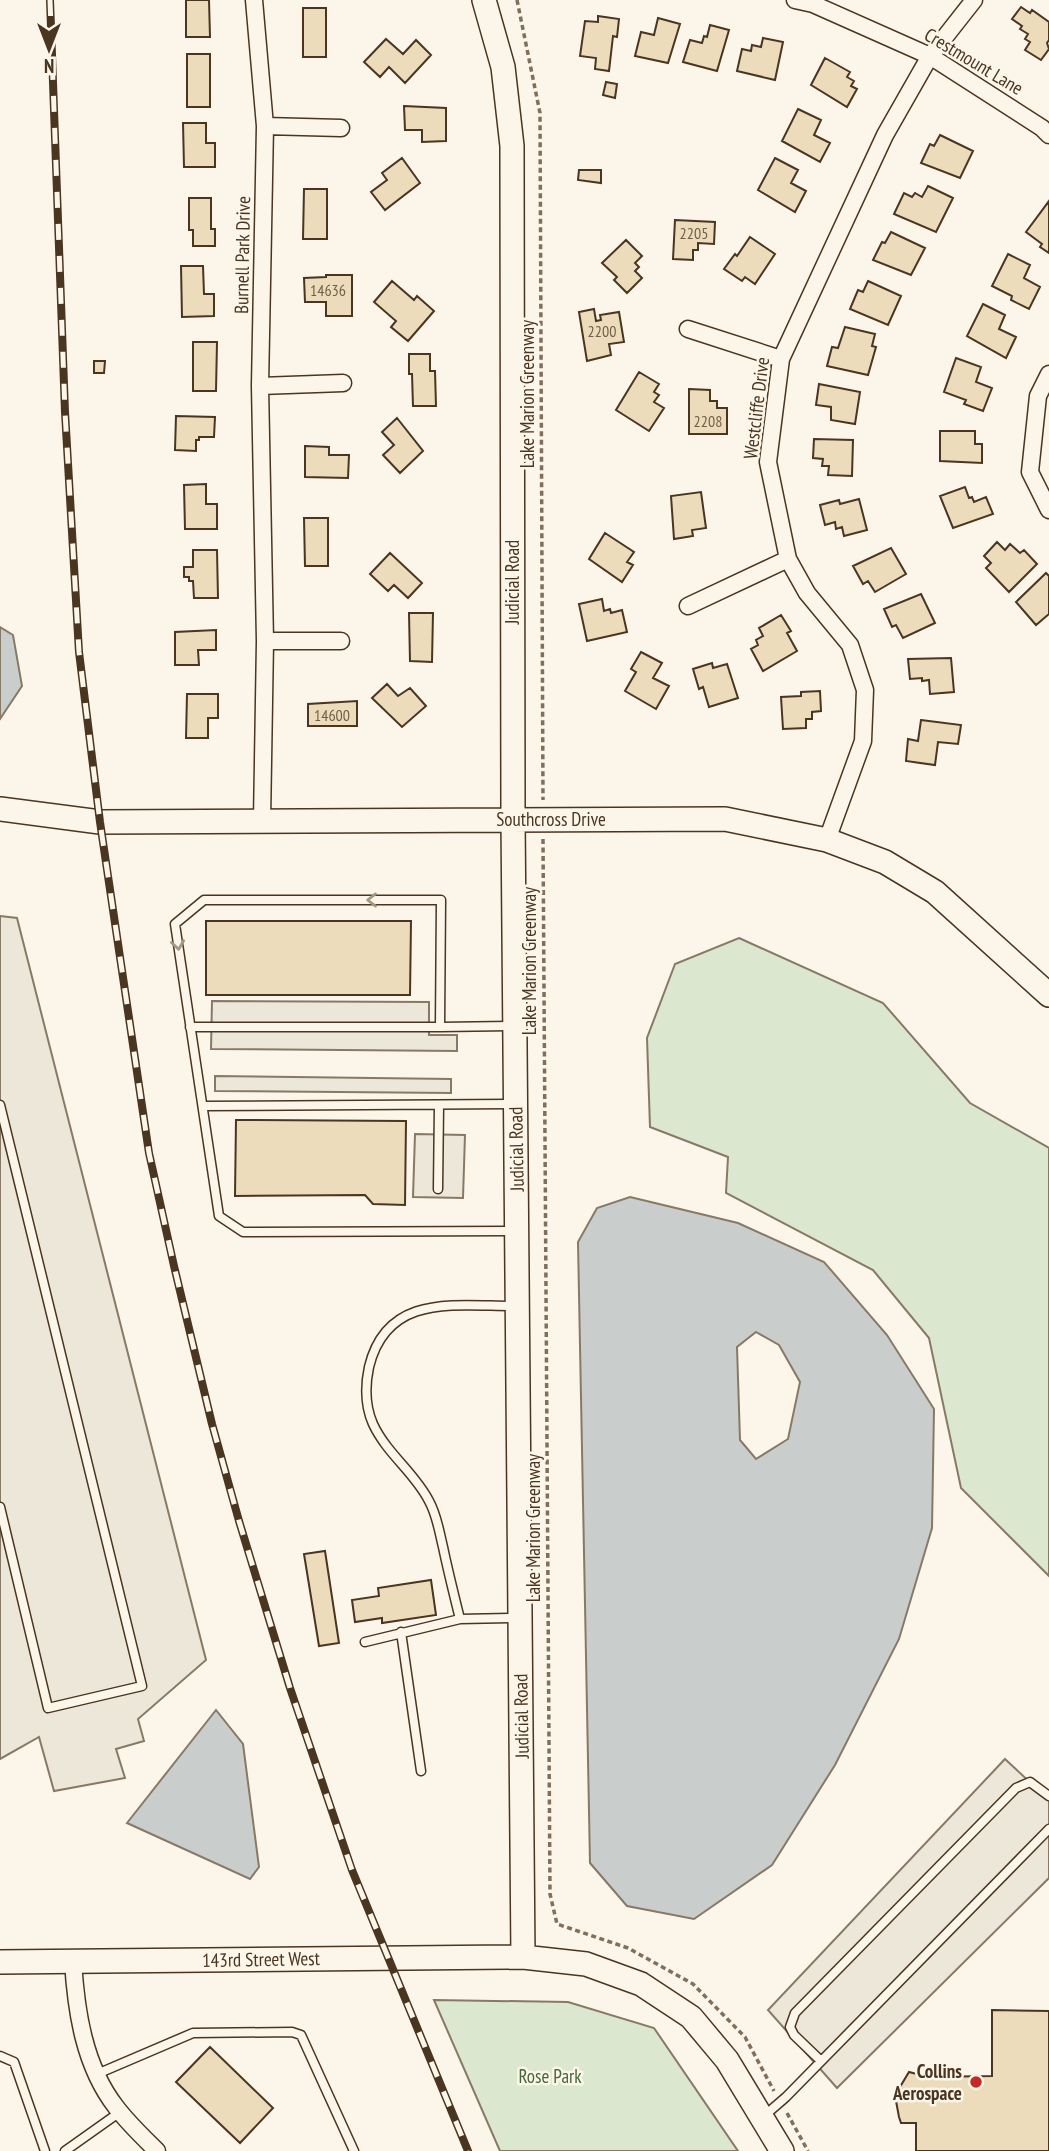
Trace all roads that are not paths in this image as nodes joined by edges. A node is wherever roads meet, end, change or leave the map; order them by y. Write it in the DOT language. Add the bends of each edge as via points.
graph roads {
  1 [pos="254,0"];
  2 [pos="484,0"];
  3 [pos="795,0"];
  4 [pos="974,0"];
  5 [pos="930,56"];
  6 [pos="265,126"];
  7 [pos="341,128"];
  8 [pos="1049,135"];
  9 [pos="688,329"];
  10 [pos="781,359"];
  11 [pos="1049,374"];
  12 [pos="343,383"];
  13 [pos="260,386"];
  14 [pos="1049,510"];
  15 [pos="788,559"];
  16 [pos="688,606"];
  17 [pos="265,641"];
  18 [pos="341,641"];
  19 [pos="0,809"];
  20 [pos="513,818"];
  21 [pos="262,821"];
  22 [pos="827,839"];
  23 [pos="1048,992"];
  24 [pos="514,1026"];
  25 [pos="190,1027"];
  26 [pos="440,1027"];
  27 [pos="515,1104"];
  28 [pos="0,1105"];
  29 [pos="439,1105"];
  30 [pos="203,1106"];
  31 [pos="438,1189"];
  32 [pos="516,1231"];
  33 [pos="517,1306"];
  34 [pos="0,1507"];
  35 [pos="520,1618"];
  36 [pos="460,1619"];
  37 [pos="401,1632"];
  38 [pos="365,1642"];
  39 [pos="421,1771"];
  40 [pos="1049,1796"];
  41 [pos="1049,1829"];
  42 [pos="523,1957"];
  43 [pos="73,1961"];
  44 [pos="0,1962"];
  45 [pos="0,2056"];
  46 [pos="821,2061"];
  47 [pos="97,2074"];
  48 [pos="120,2112"];
  49 [pos="762,2118"];
  50 [pos="45,2151"];
  51 [pos="65,2151"];
  52 [pos="157,2151"];
  53 [pos="354,2151"];
  54 [pos="782,2151"];
  1 -- 6 [label="street, Burnell Park Drive"];
  2 -- 20 [label="street, Judicial Road" via="503,66 512,146"];
  3 -- 5 [label="street, Crestmount Lane"];
  4 -- 5 [label="street, Westcliffe Drive"];
  5 -- 8 [label="street, Crestmount Lane"];
  5 -- 10 [label="street, Westcliffe Drive" via="885,135"];
  6 -- 7 [label="street"];
  6 -- 13 [label="street, Burnell Park Drive"];
  9 -- 10 [label="street"];
  10 -- 15 [label="street, Westcliffe Drive" via="768,462"];
  11 -- 14 [label="street" via="1038,396 1030,472"];
  12 -- 13 [label="street"];
  13 -- 17 [label="street, Burnell Park Drive"];
  15 -- 16 [label="street"];
  15 -- 22 [label="street, Westcliffe Drive" via="807,593 850,645 865,690 863,741"];
  17 -- 18 [label="street"];
  17 -- 21 [label="street, Burnell Park Drive"];
  19 -- 21 [label="street, Southcross Drive" via="100,822"];
  20 -- 21 [label="street, Southcross Drive"];
  20 -- 22 [label="street, Southcross Drive" via="725,819"];
  20 -- 24 [label="street, Judicial Road"];
  22 -- 23 [label="street, Southcross Drive" via="885,862 935,892"];
  24 -- 26 [label="lane"];
  24 -- 27 [label="street, Judicial Road"];
  25 -- 26 [label="lane"];
  26 -- 25 [label="lane, one-way" via="441,900 204,900 175,924"];
  25 -- 30 [label="lane"];
  27 -- 29 [label="lane"];
  27 -- 32 [label="street, Judicial Road"];
  28 -- 34 [label="lane" via="142,1686 48,1708"];
  29 -- 30 [label="lane"];
  29 -- 31 [label="lane"];
  30 -- 32 [label="lane" via="219,1216 243,1232"];
  32 -- 33 [label="street, Judicial Road"];
  33 -- 35 [label="street, Judicial Road"];
  33 -- 36 [label="lane" via="435,1306 409,1312 381,1339 366,1380 372,1422 385,1446 429,1499 436,1516"];
  35 -- 36 [label="lane"];
  35 -- 42 [label="street, Judicial Road"];
  36 -- 37 [label="lane"];
  37 -- 38 [label="lane"];
  37 -- 39 [label="lane"];
  40 -- 46 [label="lane" via="1030,1782 1016,1788 795,2013 790,2027 794,2035"];
  41 -- 46 [label="lane"];
  42 -- 43 [label="street, 143rd Street West"];
  42 -- 49 [label="street" via="586,1964 641,1984 691,2017 727,2060"];
  43 -- 44 [label="street, 143rd Street West"];
  43 -- 47 [label="street" via="75,2003"];
  45 -- 50 [label="lane" via="14,2062"];
  46 -- 49 [label="lane"];
  47 -- 48 [label="street"];
  47 -- 53 [label="lane" via="193,2033 301,2035"];
  48 -- 51 [label="lane"];
  48 -- 52 [label="street"];
  49 -- 54 [label="street"];
}
